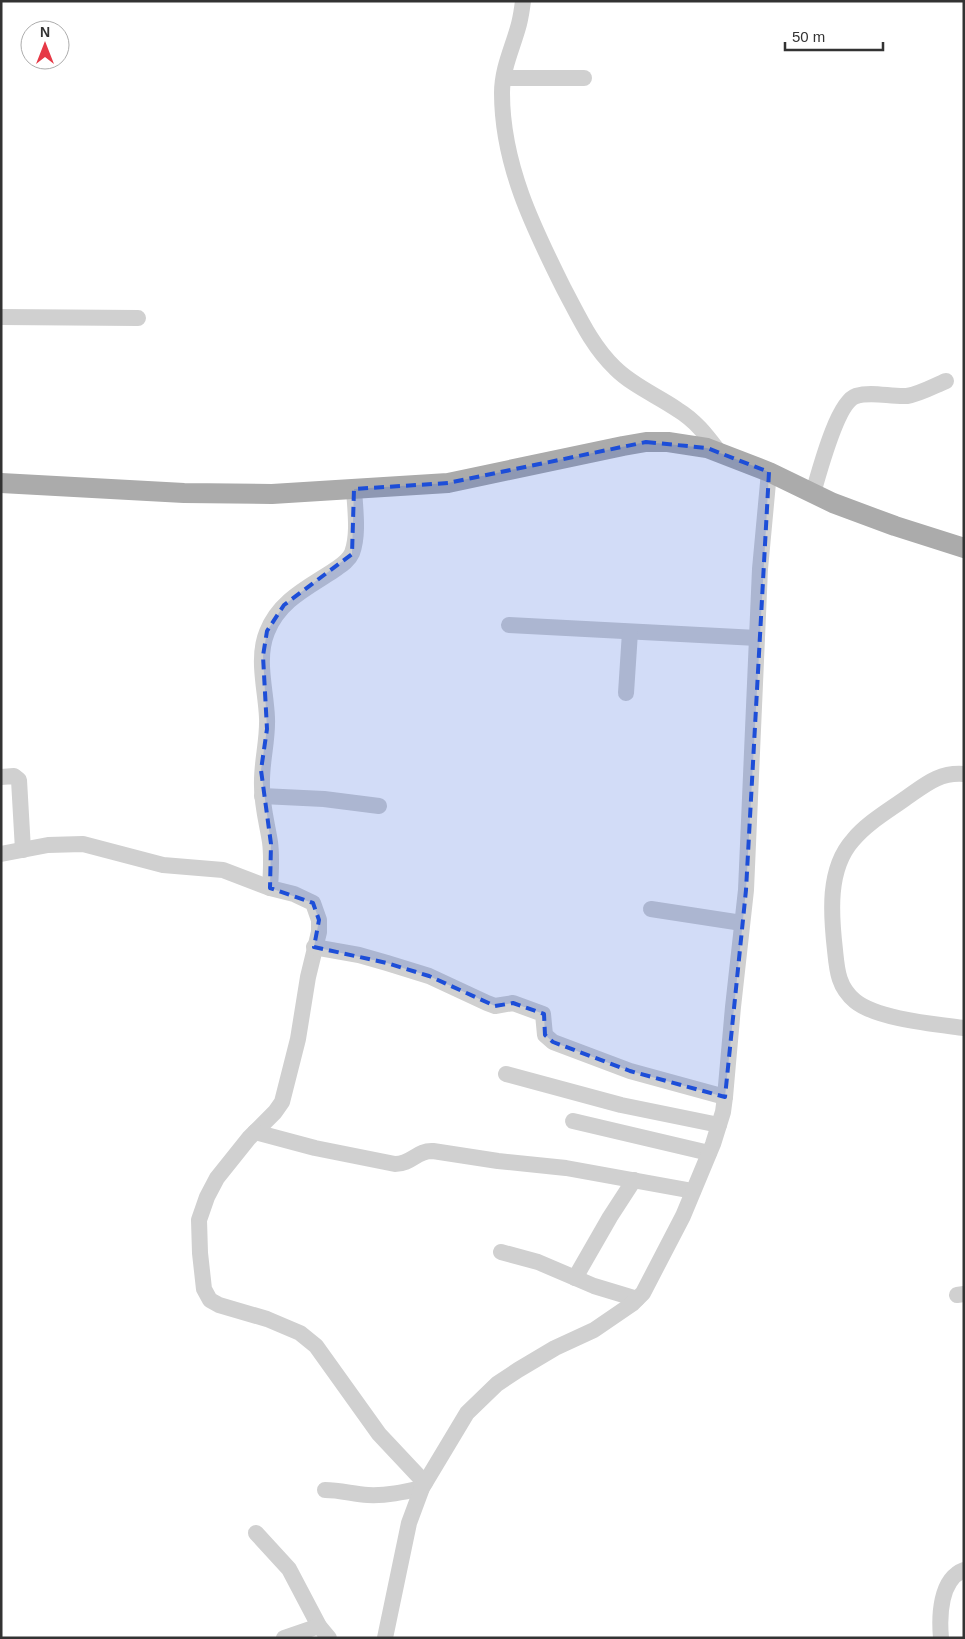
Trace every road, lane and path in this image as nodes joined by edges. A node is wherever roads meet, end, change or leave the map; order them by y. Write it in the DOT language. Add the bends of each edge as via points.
graph roads {
  1 [pos="523,1"];
  2 [pos="504,78"];
  3 [pos="584,78"];
  4 [pos="1,316"];
  5 [pos="138,318"];
  6 [pos="946,380"];
  7 [pos="720,453"];
  8 [pos="769,472"];
  9 [pos="1,484"];
  10 [pos="354,489"];
  11 [pos="813,493"];
  12 [pos="964,548"];
  13 [pos="509,625"];
  14 [pos="630,632"];
  15 [pos="757,638"];
  16 [pos="626,693"];
  17 [pos="964,774"];
  18 [pos="1,777"];
  19 [pos="262,796"];
  20 [pos="379,806"];
  21 [pos="23,850"];
  22 [pos="1,854"];
  23 [pos="270,888"];
  24 [pos="651,909"];
  25 [pos="742,923"];
  26 [pos="314,947"];
  27 [pos="964,1028"];
  28 [pos="506,1074"];
  29 [pos="725,1097"];
  30 [pos="573,1121"];
  31 [pos="719,1125"];
  32 [pos="254,1132"];
  33 [pos="709,1153"];
  34 [pos="634,1180"];
  35 [pos="694,1190"];
  36 [pos="501,1252"];
  37 [pos="575,1278"];
  38 [pos="637,1299"];
  39 [pos="424,1486"];
  40 [pos="325,1490"];
  41 [pos="256,1533"];
  42 [pos="964,1570"];
  43 [pos="324,1632"];
  44 [pos="284,1638"];
  45 [pos="386,1638"];
  46 [pos="941,1638"];
  1 -- 2 [label="street"];
  2 -- 3 [label="street"];
  2 -- 7 [label="street" via="504,123 514,175 542,244 587,332 616,369 693,420"];
  4 -- 5 [label="street"];
  6 -- 11 [label="street" via="908,396 872,394 850,398 835,425"];
  7 -- 8 [label="main road"];
  7 -- 10 [label="main road" via="668,442 646,442 448,483"];
  8 -- 11 [label="main road"];
  8 -- 15 [label="street"];
  9 -- 10 [label="main road" via="223,494"];
  10 -- 19 [label="street" via="356,519 352,554 347,561 284,605 267,631 262,656 267,730 261,770"];
  11 -- 12 [label="main road" via="895,526"];
  13 -- 14 [label="street"];
  14 -- 15 [label="street"];
  14 -- 16 [label="street"];
  15 -- 25 [label="street" via="752,786"];
  17 -- 27 [label="street" via="947,774 931,782 851,841 840,862 832,901 838,976 844,990 855,1002 873,1012"];
  18 -- 21 [label="street" via="14,776 19,780"];
  19 -- 20 [label="street" via="324,798"];
  19 -- 23 [label="street" via="270,844"];
  21 -- 22 [label="street"];
  21 -- 23 [label="street" via="83,844 163,865 223,870"];
  23 -- 26 [label="street" via="313,903 319,920"];
  24 -- 25 [label="street"];
  25 -- 29 [label="street"];
  26 -- 29 [label="street" via="359,955 429,976 495,1006 513,1004 525,1007 542,1014 545,1035 553,1042 630,1071"];
  26 -- 32 [label="street" via="298,1039 282,1102"];
  28 -- 31 [label="street" via="621,1105"];
  29 -- 31 [label="street"];
  30 -- 33 [label="street"];
  31 -- 33 [label="street"];
  32 -- 34 [label="street" via="394,1164 405,1163 426,1150"];
  32 -- 39 [label="street" via="217,1178 201,1212 200,1253 207,1296 219,1305 267,1319 310,1340 379,1434"];
  33 -- 35 [label="street"];
  34 -- 35 [label="street"];
  34 -- 37 [label="street"];
  35 -- 38 [label="street" via="654,1273"];
  36 -- 37 [label="street" via="538,1262"];
  37 -- 38 [label="street"];
  38 -- 39 [label="street" via="594,1330 533,1361 491,1390 467,1413"];
  39 -- 40 [label="street" via="384,1495"];
  39 -- 45 [label="street" via="405,1537"];
  41 -- 43 [label="street" via="289,1569"];
  42 -- 46 [label="street" via="953,1576 948,1585 941,1610"];
  43 -- 44 [label="street"];
}
